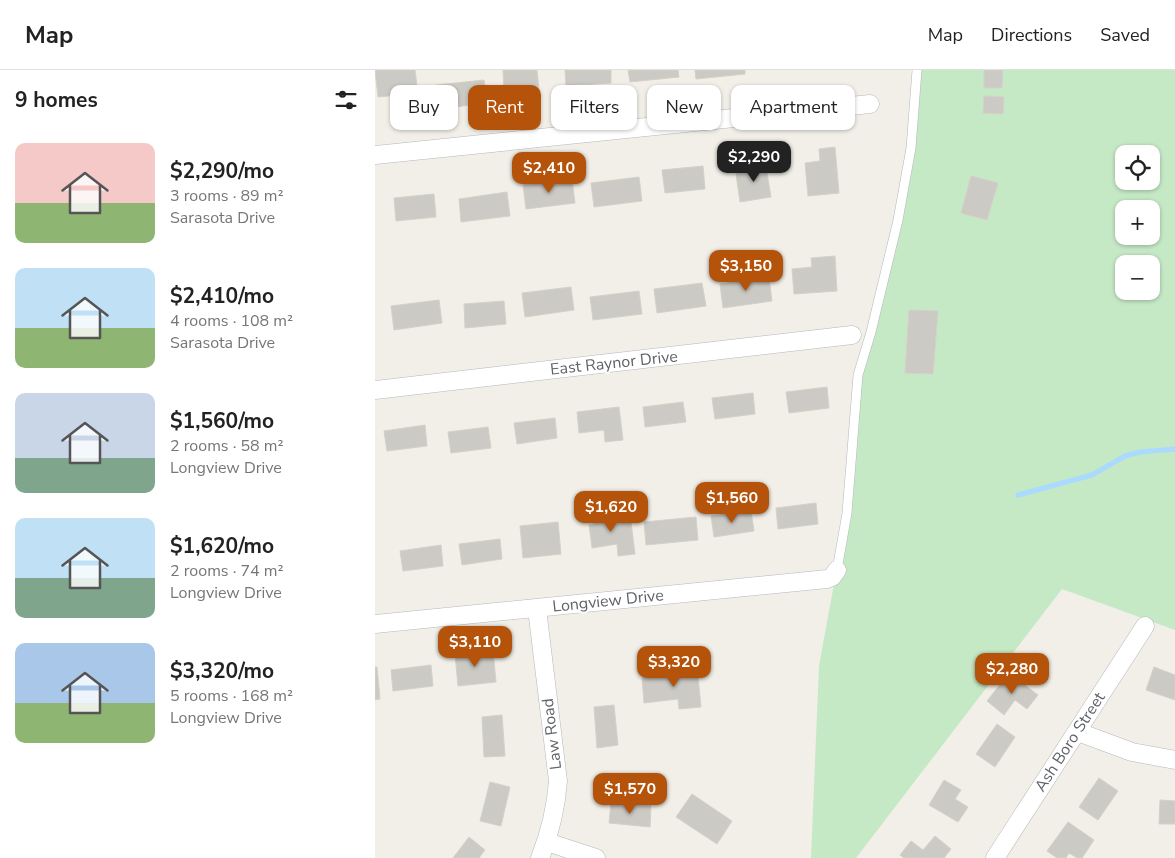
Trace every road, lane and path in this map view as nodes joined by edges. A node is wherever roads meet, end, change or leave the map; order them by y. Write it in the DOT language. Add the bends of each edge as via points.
graph roads {
  1 [pos="917,70"];
  2 [pos="870,104"];
  3 [pos="375,155"];
  4 [pos="852,336"];
  5 [pos="375,390"];
  6 [pos="837,570"];
  7 [pos="537,609"];
  8 [pos="375,624"];
  9 [pos="1145,626"];
  10 [pos="1077,732"];
  11 [pos="1175,760"];
  12 [pos="547,842"];
  13 [pos="540,858"];
  14 [pos="596,858"];
  15 [pos="995,858"];
  1 -- 6 [label="lane" via="911,148 898,220 859,374 847,513"];
  2 -- 3 [label="street"];
  4 -- 5 [label="street, East Raynor Drive"];
  6 -- 7 [label="street, Longview Drive" via="827,579"];
  7 -- 8 [label="street, Longview Drive"];
  7 -- 12 [label="street, Law Road" via="558,781"];
  9 -- 10 [label="street, Ash Boro Street"];
  10 -- 11 [label="street" via="1133,752"];
  10 -- 15 [label="street, Ash Boro Street"];
  12 -- 13 [label="street, Law Road"];
  12 -- 14 [label="street"];
}
